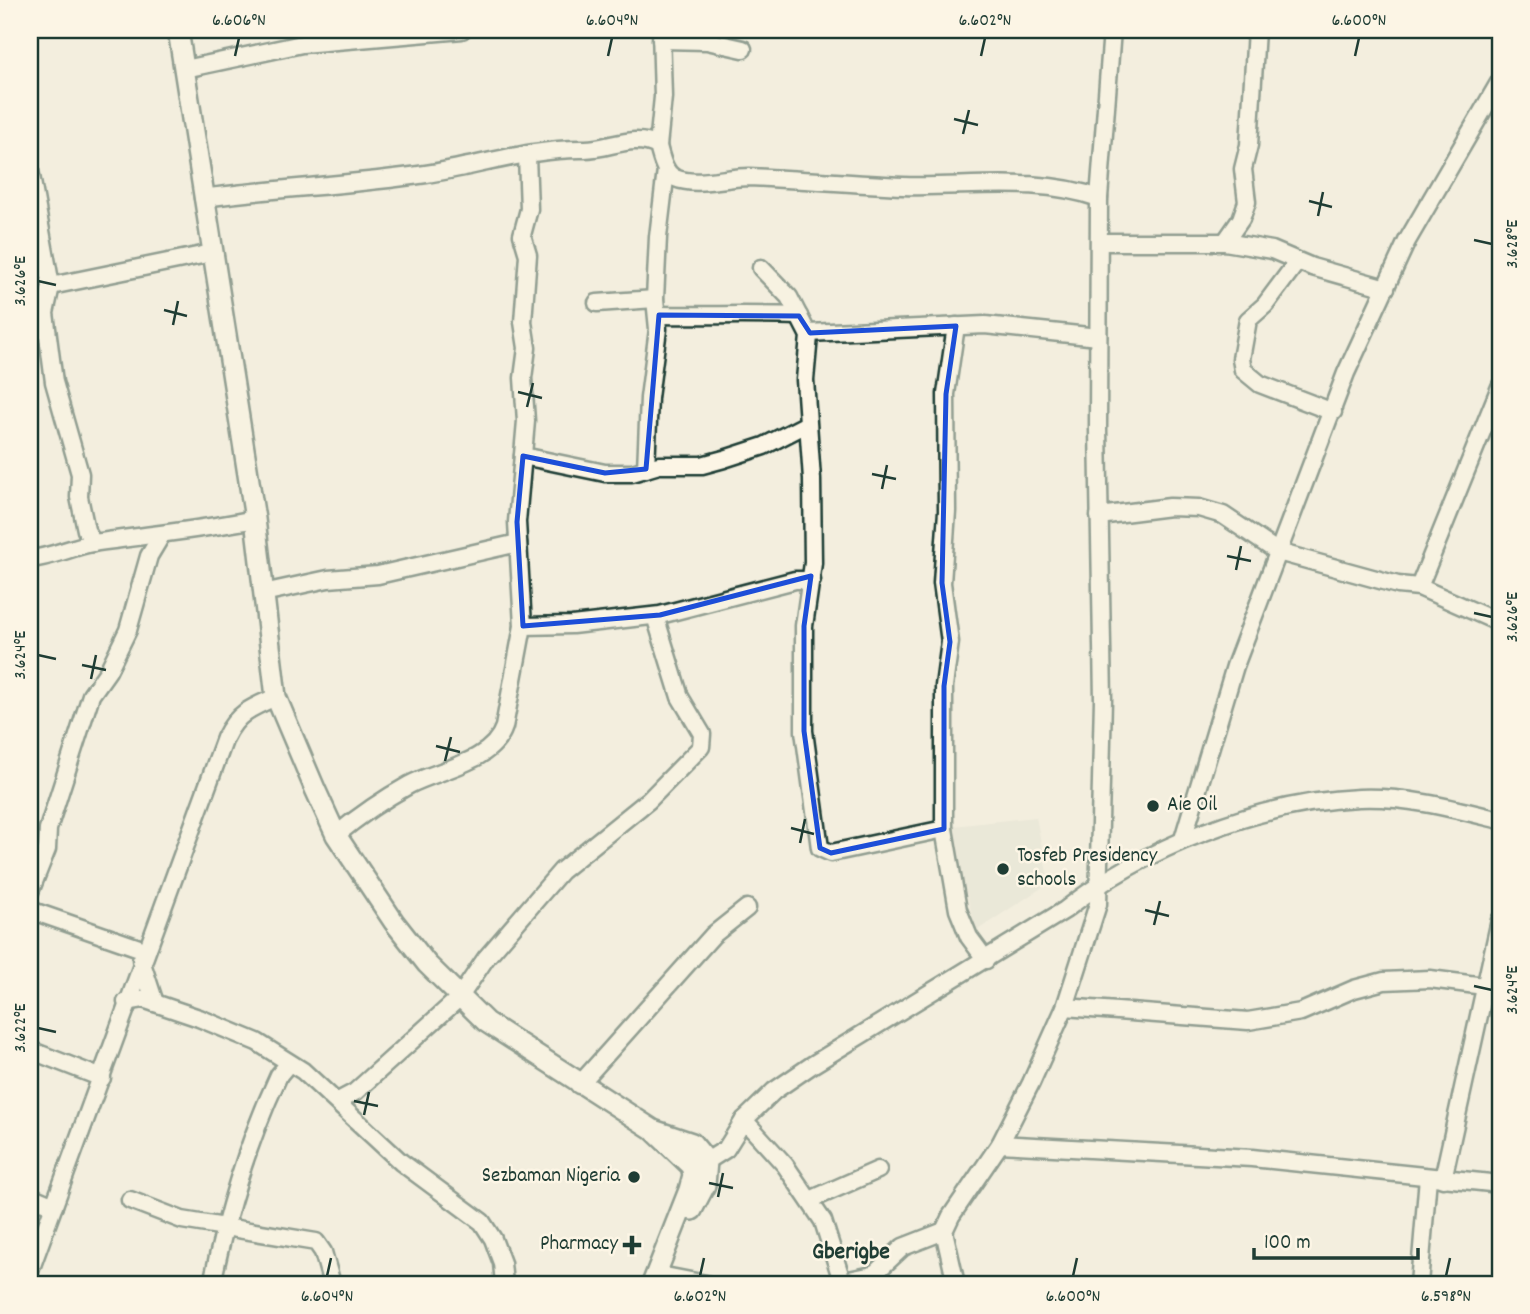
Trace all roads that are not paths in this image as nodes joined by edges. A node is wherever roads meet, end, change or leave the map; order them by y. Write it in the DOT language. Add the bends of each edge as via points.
graph roads {
  1 [pos="178,30"];
  2 [pos="462,30"];
  3 [pos="1112,30"];
  4 [pos="1256,30"];
  5 [pos="390,34"];
  6 [pos="661,35"];
  7 [pos="743,49"];
  8 [pos="185,69"];
  9 [pos="1500,81"];
  10 [pos="658,146"];
  11 [pos="527,156"];
  12 [pos="30,170"];
  13 [pos="666,170"];
  14 [pos="31,191"];
  15 [pos="203,198"];
  16 [pos="1099,198"];
  17 [pos="1100,242"];
  18 [pos="1225,242"];
  19 [pos="212,253"];
  20 [pos="1297,262"];
  21 [pos="761,268"];
  22 [pos="51,286"];
  23 [pos="1386,288"];
  24 [pos="597,303"];
  25 [pos="657,307"];
  26 [pos="799,316"];
  27 [pos="956,326"];
  28 [pos="808,333"];
  29 [pos="1098,337"];
  30 [pos="1500,387"];
  31 [pos="1333,412"];
  32 [pos="807,424"];
  33 [pos="523,456"];
  34 [pos="646,469"];
  35 [pos="1099,516"];
  36 [pos="255,519"];
  37 [pos="160,536"];
  38 [pos="93,543"];
  39 [pos="518,543"];
  40 [pos="1278,552"];
  41 [pos="30,559"];
  42 [pos="812,580"];
  43 [pos="1419,586"];
  44 [pos="263,593"];
  45 [pos="655,615"];
  46 [pos="1500,623"];
  47 [pos="523,626"];
  48 [pos="276,696"];
  49 [pos="1500,820"];
  50 [pos="944,829"];
  51 [pos="336,835"];
  52 [pos="1183,839"];
  53 [pos="1100,882"];
  54 [pos="30,892"];
  55 [pos="747,908"];
  56 [pos="30,910"];
  57 [pos="1500,920"];
  58 [pos="143,955"];
  59 [pos="986,960"];
  60 [pos="1484,986"];
  61 [pos="459,998"];
  62 [pos="126,1002"];
  63 [pos="155,1003"];
  64 [pos="1065,1007"];
  65 [pos="30,1050"];
  66 [pos="289,1063"];
  67 [pos="102,1078"];
  68 [pos="579,1085"];
  69 [pos="338,1101"];
  70 [pos="744,1120"];
  71 [pos="652,1129"];
  72 [pos="1000,1144"];
  73 [pos="707,1161"];
  74 [pos="878,1170"];
  75 [pos="1435,1178"];
  76 [pos="1500,1184"];
  77 [pos="30,1196"];
  78 [pos="130,1200"];
  79 [pos="810,1200"];
  80 [pos="54,1206"];
  81 [pos="223,1229"];
  82 [pos="944,1231"];
  83 [pos="30,1271"];
  84 [pos="660,1282"];
  85 [pos="843,1282"];
  86 [pos="212,1284"];
  87 [pos="332,1284"];
  88 [pos="504,1284"];
  89 [pos="706,1284"];
  90 [pos="956,1284"];
  91 [pos="1419,1284"];
  1 -- 8 [label="main road"];
  2 -- 5 [label="street"];
  3 -- 16 [label="street"];
  4 -- 18 [label="street" via="1249,145 1243,169 1247,202"];
  5 -- 8 [label="street" via="302,44"];
  6 -- 7 [label="street"];
  6 -- 10 [label="street" via="663,97"];
  8 -- 15 [label="main road"];
  9 -- 23 [label="street" via="1413,230"];
  10 -- 11 [label="street" via="632,140"];
  10 -- 13 [label="street"];
  11 -- 15 [label="street" via="354,184 337,182"];
  11 -- 33 [label="street" via="529,209 522,236 528,256"];
  12 -- 14 [label="street"];
  13 -- 16 [label="street" via="684,180 746,177 905,186 1039,186 1070,188"];
  13 -- 25 [label="street" via="658,237"];
  14 -- 22 [label="street"];
  15 -- 19 [label="main road"];
  16 -- 17 [label="street"];
  17 -- 18 [label="street"];
  17 -- 29 [label="street"];
  18 -- 20 [label="street" via="1272,250"];
  19 -- 22 [label="street"];
  19 -- 36 [label="main road"];
  20 -- 23 [label="street"];
  20 -- 31 [label="street" via="1248,320 1243,370 1260,384"];
  21 -- 26 [label="street" via="789,297"];
  22 -- 38 [label="street" via="45,313 54,382 80,474 86,530"];
  23 -- 31 [label="street"];
  24 -- 25 [label="street"];
  25 -- 26 [label="street" via="740,316"];
  25 -- 34 [label="street"];
  26 -- 28 [label="street"];
  27 -- 28 [label="street"];
  27 -- 29 [label="street"];
  27 -- 50 [label="street" via="946,394 942,583 950,642 944,686"];
  28 -- 32 [label="street"];
  29 -- 35 [label="street"];
  30 -- 43 [label="street"];
  31 -- 40 [label="street"];
  32 -- 34 [label="street" via="764,446 713,462"];
  32 -- 42 [label="street"];
  33 -- 34 [label="street" via="606,473"];
  33 -- 39 [label="street"];
  35 -- 40 [label="street" via="1199,508 1223,515"];
  35 -- 53 [label="street"];
  36 -- 37 [label="street"];
  36 -- 44 [label="main road"];
  37 -- 38 [label="street"];
  37 -- 54 [label="street" via="149,556 128,630 91,695 51,819 47,849"];
  38 -- 41 [label="street"];
  39 -- 44 [label="street" via="391,572"];
  39 -- 47 [label="street"];
  40 -- 43 [label="street" via="1398,585"];
  40 -- 52 [label="street" via="1235,666"];
  42 -- 45 [label="street" via="795,580"];
  42 -- 50 [label="street" via="804,626 804,732 820,848 831,853"];
  43 -- 46 [label="street"];
  44 -- 48 [label="main road"];
  45 -- 47 [label="street"];
  45 -- 61 [label="street" via="680,697 702,734 701,747 649,800 561,870 486,958"];
  47 -- 51 [label="street" via="499,740 468,761 373,806"];
  48 -- 51 [label="main road"];
  48 -- 58 [label="street" via="246,709 233,722"];
  49 -- 52 [label="street" via="1435,804 1360,797 1281,809"];
  50 -- 59 [label="street" via="958,910 969,937"];
  51 -- 61 [label="main road" via="394,922"];
  52 -- 53 [label="street"];
  53 -- 59 [label="street"];
  53 -- 64 [label="street" via="1094,924"];
  55 -- 68 [label="street" via="713,935"];
  56 -- 58 [label="street"];
  57 -- 60 [label="street"];
  58 -- 62 [label="street"];
  58 -- 63 [label="street"];
  59 -- 70 [label="street" via="812,1065 774,1091"];
  60 -- 64 [label="street" via="1406,978 1354,989 1301,1012 1248,1021"];
  60 -- 75 [label="street"];
  61 -- 68 [label="main road" via="486,1022"];
  61 -- 69 [label="street"];
  62 -- 63 [label="street" via="143,999"];
  62 -- 67 [label="street"];
  63 -- 66 [label="street" via="257,1042"];
  64 -- 72 [label="street"];
  65 -- 67 [label="street"];
  66 -- 69 [label="street"];
  66 -- 81 [label="street" via="279,1075 242,1162"];
  67 -- 80 [label="street"];
  68 -- 71 [label="main road"];
  69 -- 88 [label="street" via="401,1162 482,1222 502,1263"];
  70 -- 73 [label="street" via="726,1149"];
  70 -- 79 [label="street"];
  71 -- 73 [label="main road" via="692,1143"];
  71 -- 84 [label="main road" via="691,1166 693,1175"];
  72 -- 75 [label="street" via="1252,1158"];
  72 -- 82 [label="street"];
  73 -- 84 [label="main road" via="705,1185"];
  74 -- 79 [label="street"];
  75 -- 76 [label="street"];
  75 -- 91 [label="street"];
  77 -- 80 [label="street"];
  78 -- 81 [label="street" via="162,1215"];
  79 -- 85 [label="street" via="823,1221"];
  80 -- 83 [label="street"];
  81 -- 86 [label="street"];
  81 -- 87 [label="street" via="316,1242"];
  82 -- 85 [label="street" via="904,1247 873,1275"];
  82 -- 90 [label="street"];
  84 -- 89 [label="street"];
}
